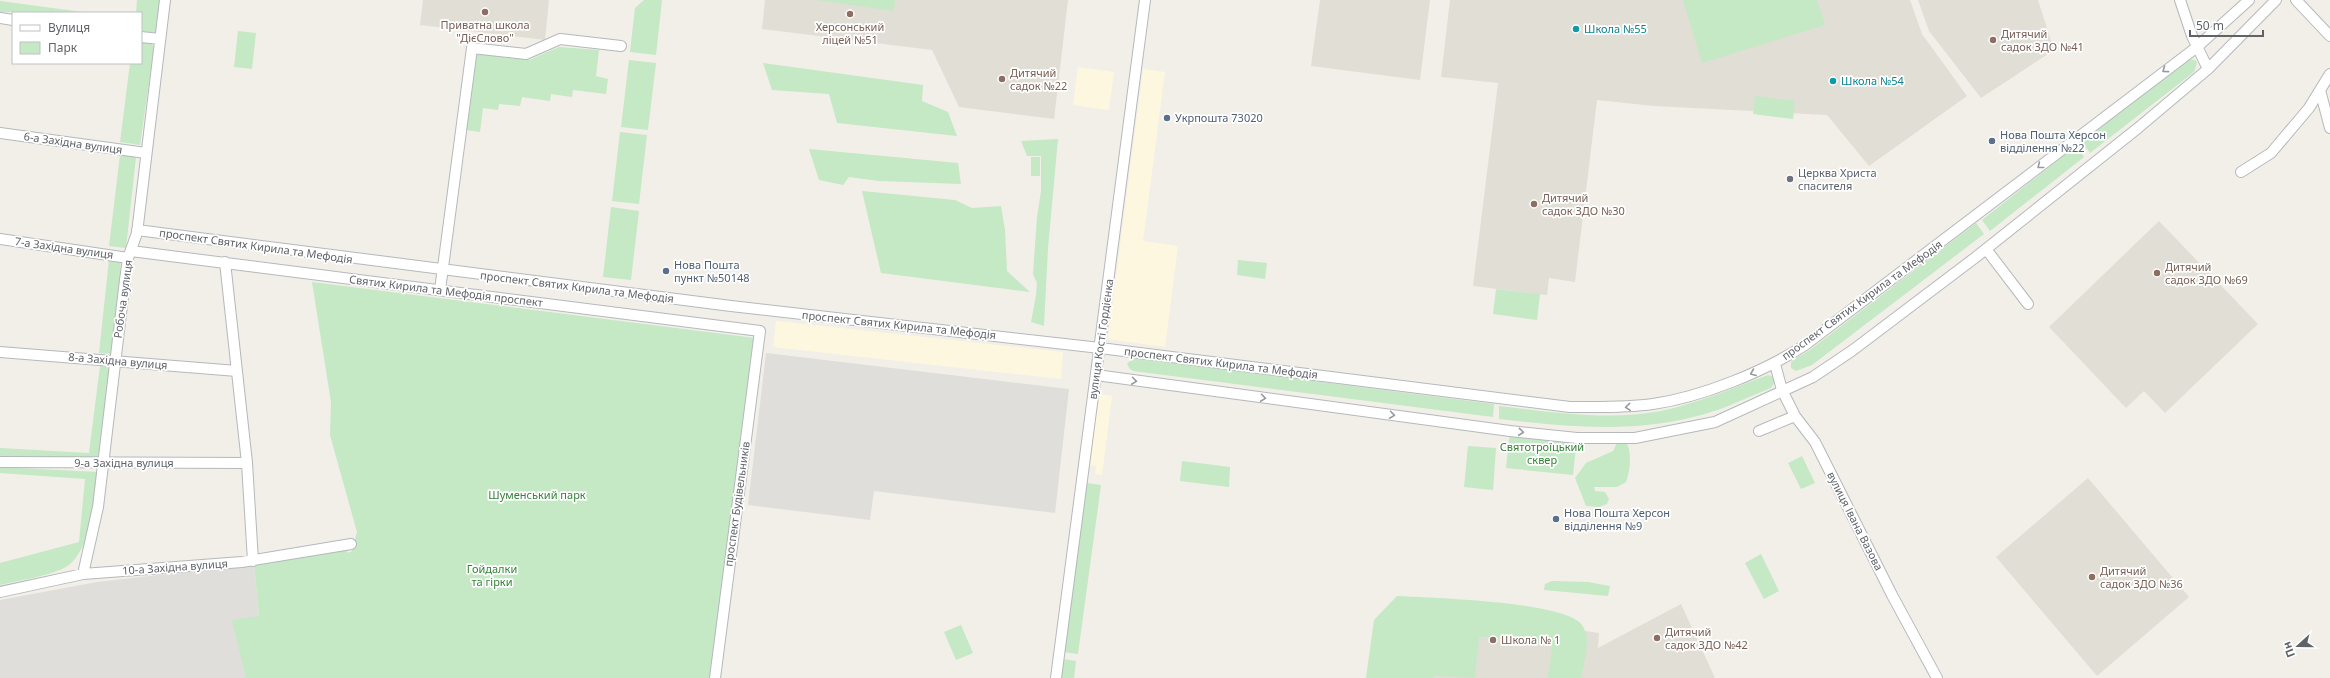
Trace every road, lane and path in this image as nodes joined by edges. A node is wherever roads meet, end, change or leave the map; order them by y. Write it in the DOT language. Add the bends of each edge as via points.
graph roads {
  1 [pos="165,0"];
  2 [pos="1145,0"];
  3 [pos="2180,0"];
  4 [pos="2249,0"];
  5 [pos="2276,0"];
  6 [pos="2296,0"];
  7 [pos="0,18"];
  8 [pos="12,20"];
  9 [pos="2330,36"];
  10 [pos="142,37"];
  11 [pos="160,39"];
  12 [pos="621,46"];
  13 [pos="2196,47"];
  14 [pos="2208,68"];
  15 [pos="2330,74"];
  16 [pos="2320,90"];
  17 [pos="2330,128"];
  18 [pos="0,133"];
  19 [pos="146,153"];
  20 [pos="2241,172"];
  21 [pos="137,230"];
  22 [pos="0,239"];
  23 [pos="1986,249"];
  24 [pos="130,254"];
  25 [pos="225,262"];
  26 [pos="443,270"];
  27 [pos="440,290"];
  28 [pos="2028,304"];
  29 [pos="760,331"];
  30 [pos="1100,348"];
  31 [pos="0,352"];
  32 [pos="115,360"];
  33 [pos="1775,364"];
  34 [pos="236,371"];
  35 [pos="1096,375"];
  36 [pos="1782,390"];
  37 [pos="1795,416"];
  38 [pos="1759,431"];
  39 [pos="0,462"];
  40 [pos="102,462"];
  41 [pos="247,463"];
  42 [pos="351,544"];
  43 [pos="253,561"];
  44 [pos="83,574"];
  45 [pos="0,592"];
  46 [pos="715,678"];
  47 [pos="1056,678"];
  48 [pos="1937,678"];
  1 -- 11 [label="street, Робоча вулиця"];
  2 -- 30 [label="street, вулиця Кості Гордієнка"];
  3 -- 13 [label="street"];
  4 -- 13 [label="street, проспект Святих Кирила та Мефодія"];
  5 -- 14 [label="street"];
  6 -- 9 [label="street"];
  7 -- 8 [label="street"];
  10 -- 11 [label="street"];
  11 -- 19 [label="street, Робоча вулиця"];
  12 -- 26 [label="street" via="560,40 526,54 472,48"];
  13 -- 14 [label="street"];
  13 -- 33 [label="street, проспект Святих Кирила та Мефодія, one-way" via="1811,340"];
  14 -- 23 [label="street" via="2138,128"];
  15 -- 16 [label="street"];
  16 -- 17 [label="street"];
  16 -- 20 [label="street" via="2271,153"];
  18 -- 19 [label="street, 6-а Західна вулиця"];
  19 -- 21 [label="street, Робоча вулиця"];
  21 -- 24 [label="street, Робоча вулиця"];
  21 -- 26 [label="street, проспект Святих Кирила та Мефодія"];
  22 -- 24 [label="street, 7-а Західна вулиця"];
  23 -- 28 [label="street"];
  23 -- 36 [label="street" via="1853,350 1813,377"];
  24 -- 25 [label="street, Святих Кирила та Мефодія проспект"];
  24 -- 32 [label="street, Робоча вулиця"];
  25 -- 27 [label="street, Святих Кирила та Мефодія проспект"];
  25 -- 34 [label="street"];
  26 -- 27 [label="street"];
  26 -- 30 [label="street, проспект Святих Кирила та Мефодія"];
  27 -- 29 [label="street, Святих Кирила та Мефодія проспект"];
  29 -- 46 [label="street, проспект Будівельників"];
  33 -- 30 [label="street, проспект Святих Кирила та Мефодія, one-way" via="1695,394 1654,404 1616,408 1570,407"];
  30 -- 35 [label="street, вулиця Кості Гордієнка"];
  31 -- 32 [label="street, 8-а Західна вулиця"];
  32 -- 34 [label="street, 8-а Західна вулиця"];
  32 -- 40 [label="street, Робоча вулиця"];
  33 -- 36 [label="street, вулиця Івана Вазова"];
  34 -- 41 [label="street"];
  35 -- 36 [label="street, one-way" via="1577,438 1635,438 1715,422"];
  35 -- 47 [label="street, вулиця Кості Гордієнка"];
  36 -- 37 [label="street, вулиця Івана Вазова"];
  37 -- 38 [label="street"];
  37 -- 48 [label="street, вулиця Івана Вазова" via="1815,442"];
  39 -- 40 [label="street, 9-а Західна вулиця"];
  40 -- 41 [label="street, 9-а Західна вулиця"];
  40 -- 44 [label="street, Робоча вулиця" via="98,507"];
  41 -- 43 [label="street"];
  42 -- 43 [label="street, 10-а Західна вулиця"];
  43 -- 44 [label="street, 10-а Західна вулиця"];
  44 -- 45 [label="street, 10-а Західна вулиця"];
}
